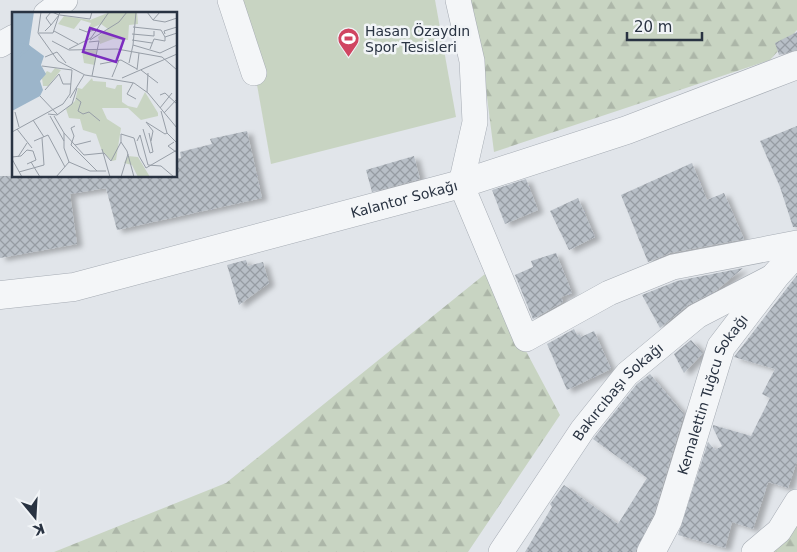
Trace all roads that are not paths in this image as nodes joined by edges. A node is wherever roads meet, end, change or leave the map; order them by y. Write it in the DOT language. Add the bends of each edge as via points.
graph roads {
  1 [pos="65,0"];
  2 [pos="230,0"];
  3 [pos="458,0"];
  4 [pos="49,12"];
  5 [pos="12,38"];
  6 [pos="0,45"];
  7 [pos="797,65"];
  8 [pos="254,73"];
  9 [pos="461,184"];
  10 [pos="797,243"];
  11 [pos="797,252"];
  12 [pos="776,275"];
  13 [pos="0,295"];
  14 [pos="797,502"];
  15 [pos="501,552"];
  16 [pos="651,552"];
  17 [pos="754,552"];
  1 -- 4 [label="street"];
  2 -- 8 [label="street"];
  3 -- 9 [label="street" via="472,61 475,122"];
  5 -- 6 [label="street"];
  7 -- 9 [label="street, Kalantor Sokağı" via="628,130"];
  9 -- 10 [label="street" via="526,339 609,293 673,267"];
  9 -- 13 [label="street, Kalantor Sokağı" via="74,287"];
  11 -- 12 [label="street, Kemalettin Tuğcu Sokağı"];
  12 -- 15 [label="street, Bakırcıbaşı Sokağı" via="697,316 627,374 583,429"];
  12 -- 16 [label="street, Kemalettin Tuğcu Sokağı" via="720,347 668,520"];
  14 -- 17 [label="street" via="779,531"];
}
